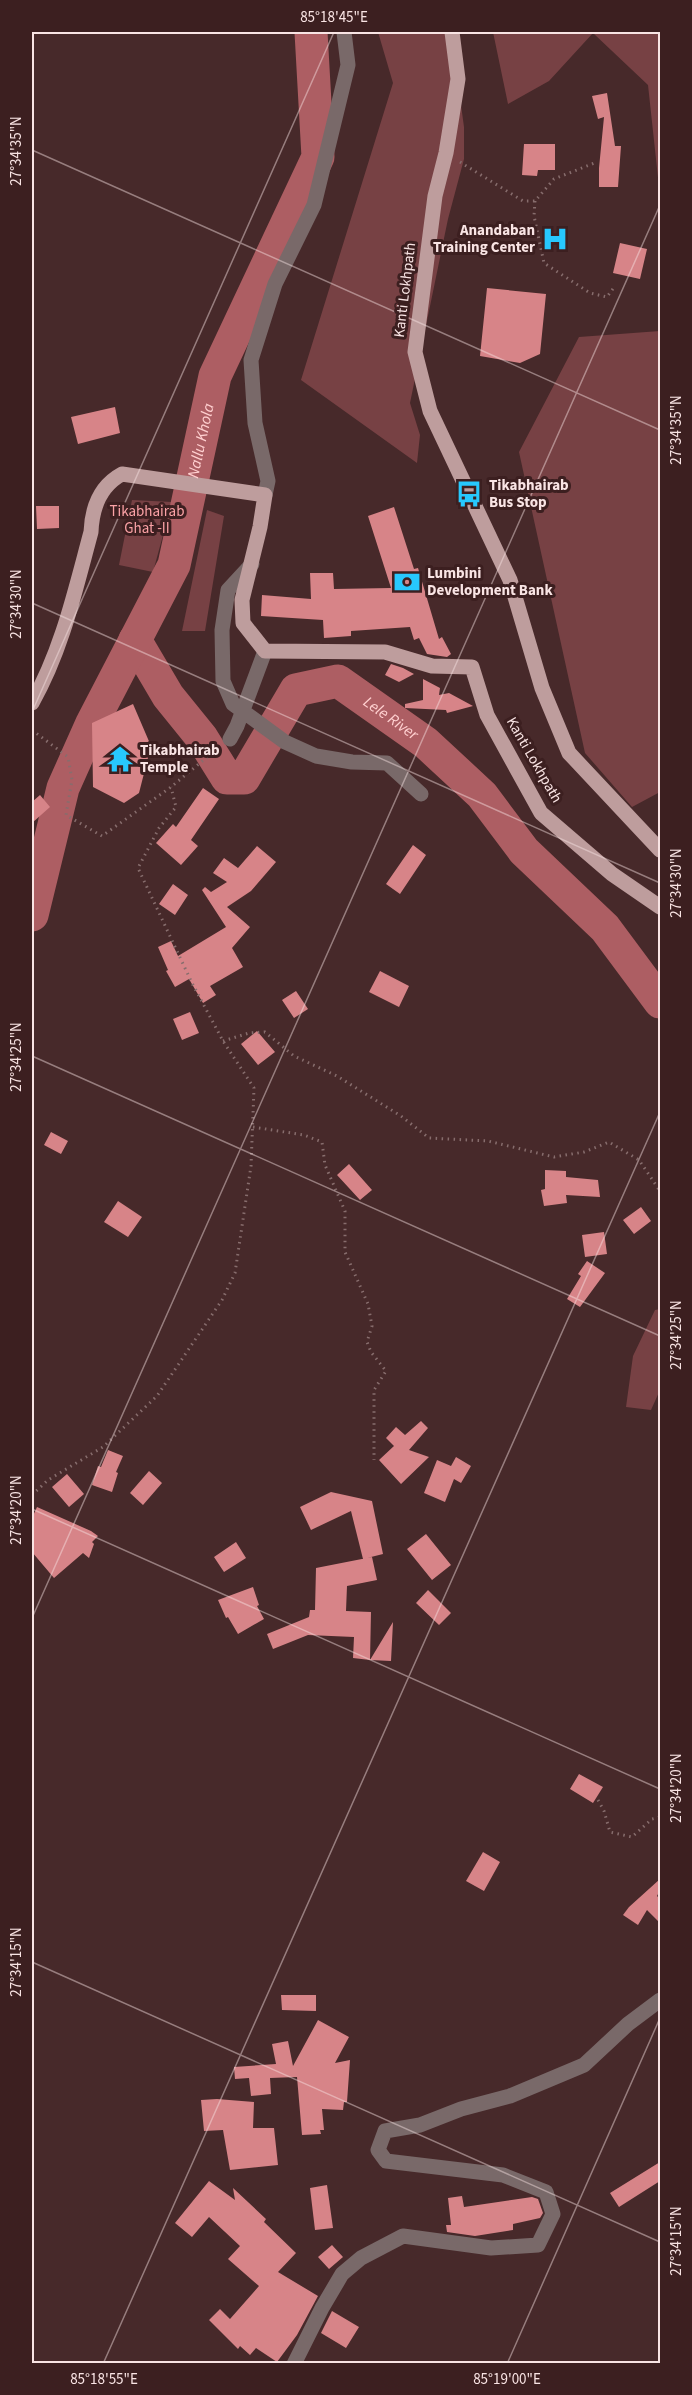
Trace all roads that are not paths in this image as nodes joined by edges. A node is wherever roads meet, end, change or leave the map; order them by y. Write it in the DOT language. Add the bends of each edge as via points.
graph roads {
  1 [pos="344,32"];
  2 [pos="452,32"];
  3 [pos="265,495"];
  4 [pos="252,564"];
  5 [pos="265,651"];
  6 [pos="32,703"];
  7 [pos="230,739"];
  8 [pos="421,795"];
  9 [pos="660,850"];
  10 [pos="660,907"];
  11 [pos="660,2000"];
  12 [pos="294,2364"];
  1 -- 3 [label="street" via="348,65 314,205 275,284 251,360 255,423 268,481"];
  2 -- 9 [label="main road, Kanti Lokhpath" via="458,79 435,196 415,352 430,411 510,580 542,688 569,753"];
  3 -- 4 [label="main road"];
  3 -- 6 [label="main road" via="122,474 105,486 97,502 69,617"];
  4 -- 5 [label="main road" via="242,600 243,623"];
  4 -- 8 [label="street" via="228,590 222,630 223,681 233,704 285,742 316,756 387,763"];
  5 -- 7 [label="street"];
  5 -- 10 [label="main road, Kanti Lokhpath" via="385,652 432,666 472,667 487,715 541,813 612,874"];
  11 -- 12 [label="street" via="584,2065 510,2096 420,2125 385,2131 378,2150 386,2161 502,2175 546,2192 553,2214 538,2245 490,2248 403,2236 361,2258 342,2274"];
}
